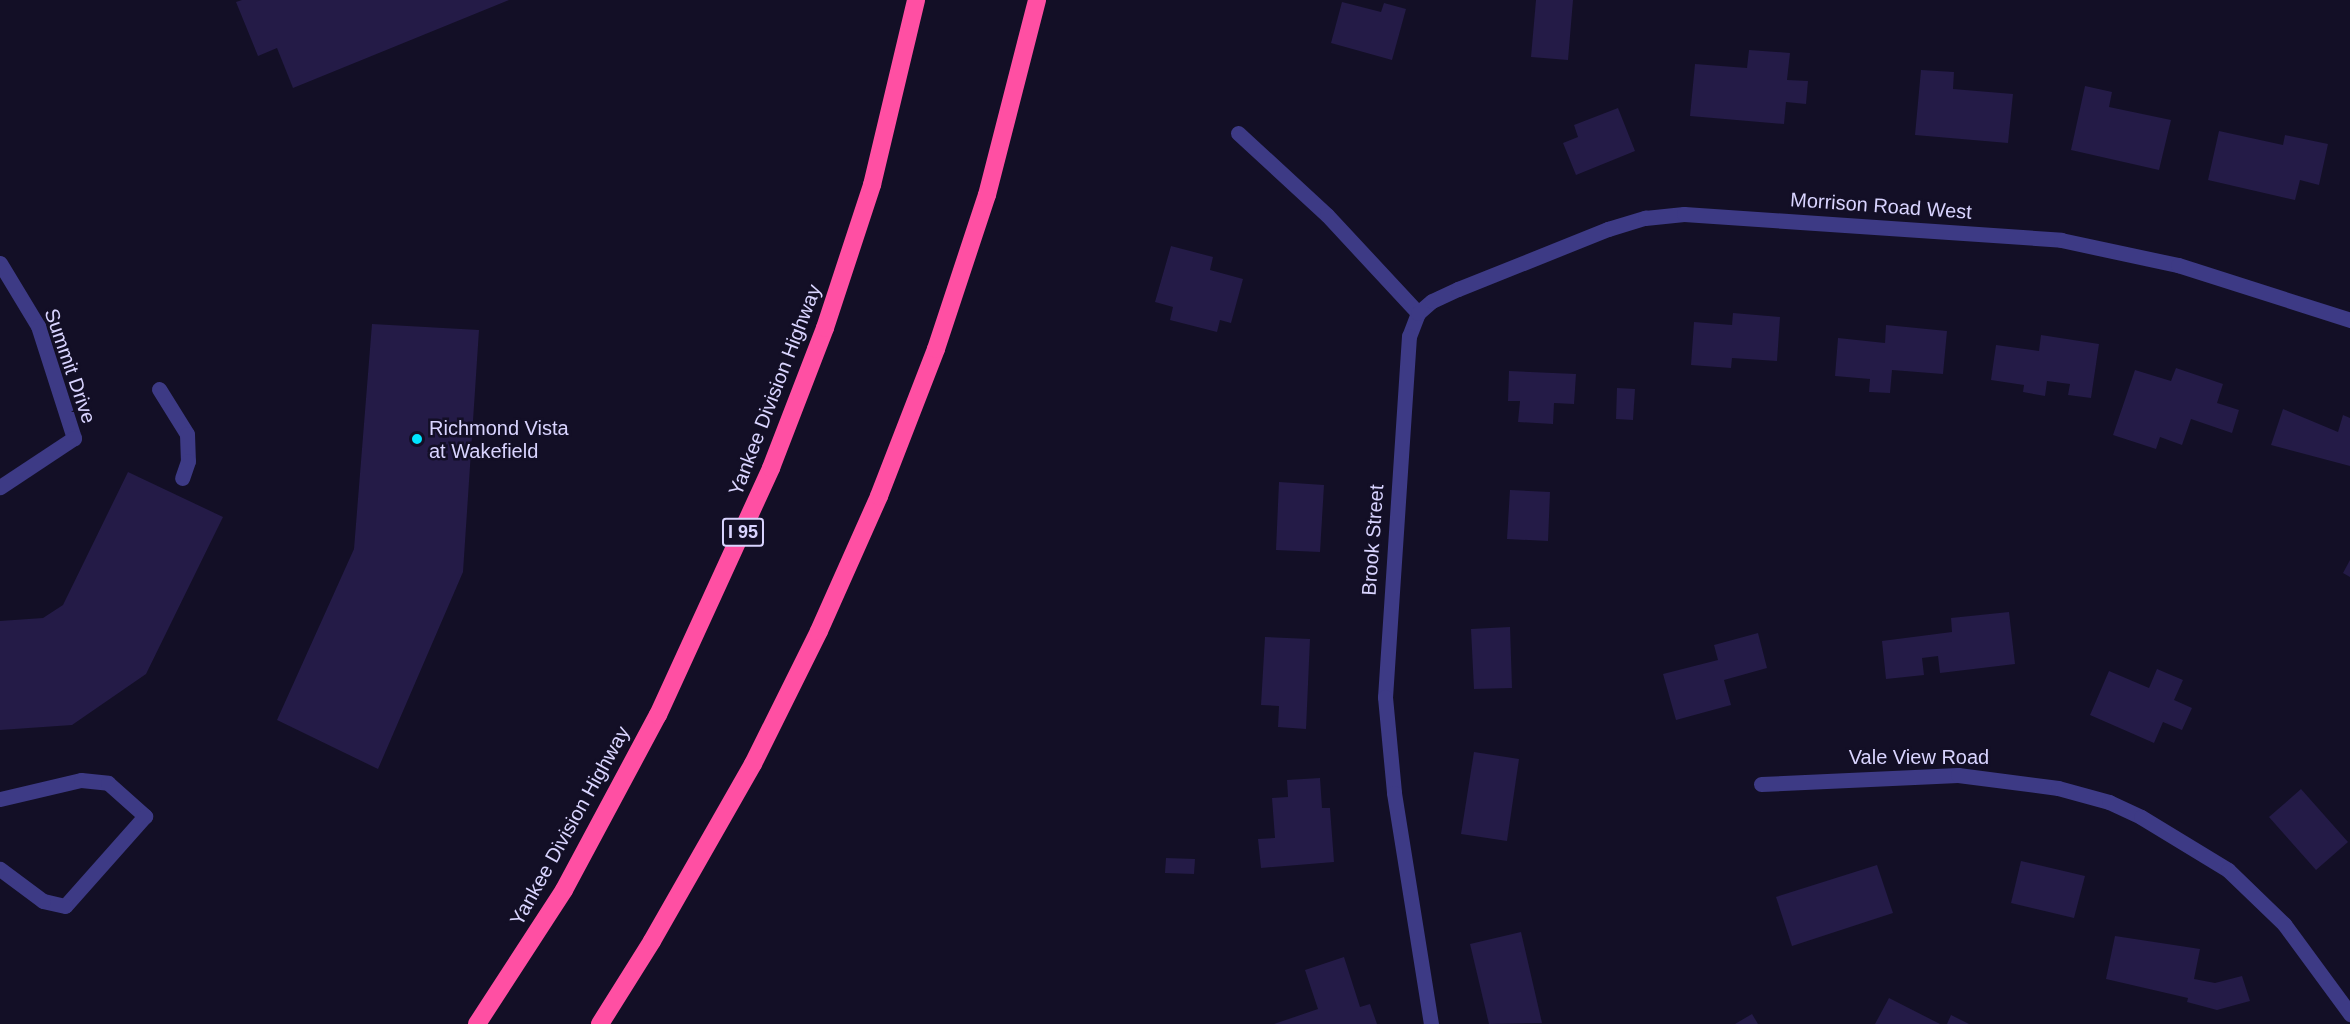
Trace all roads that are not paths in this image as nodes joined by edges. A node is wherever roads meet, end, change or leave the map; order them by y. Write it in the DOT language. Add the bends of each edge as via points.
graph roads {
  1 [pos="916,0"];
  2 [pos="1037,0"];
  3 [pos="1238,133"];
  4 [pos="0,262"];
  5 [pos="1419,313"];
  6 [pos="2350,320"];
  7 [pos="159,389"];
  8 [pos="182,478"];
  9 [pos="0,487"];
  10 [pos="1761,784"];
  11 [pos="0,799"];
  12 [pos="0,869"];
  13 [pos="2350,1014"];
  14 [pos="477,1024"];
  15 [pos="600,1024"];
  16 [pos="1431,1024"];
  1 -- 14 [label="highway, Yankee Division Highway / I 95" via="872,185 825,328 771,468 658,715 564,890"];
  2 -- 15 [label="highway" via="987,195 936,349 879,496 819,631 753,764"];
  3 -- 5 [label="street" via="1327,215"];
  4 -- 9 [label="street, Summit Drive" via="38,326 74,438"];
  5 -- 6 [label="street, Morrison Road West" via="1443,295 1599,232 1645,218 1684,214 2061,240 2178,265"];
  5 -- 16 [label="street, Brook Street" via="1409,336 1390,571 1385,697 1394,793"];
  7 -- 8 [label="street" via="187,434 188,461"];
  10 -- 13 [label="street, Vale View Road" via="1958,775 2058,788 2109,802 2170,833 2228,870 2284,924"];
  11 -- 12 [label="street" via="81,780 108,783 145,816 65,906 43,902"];
}
